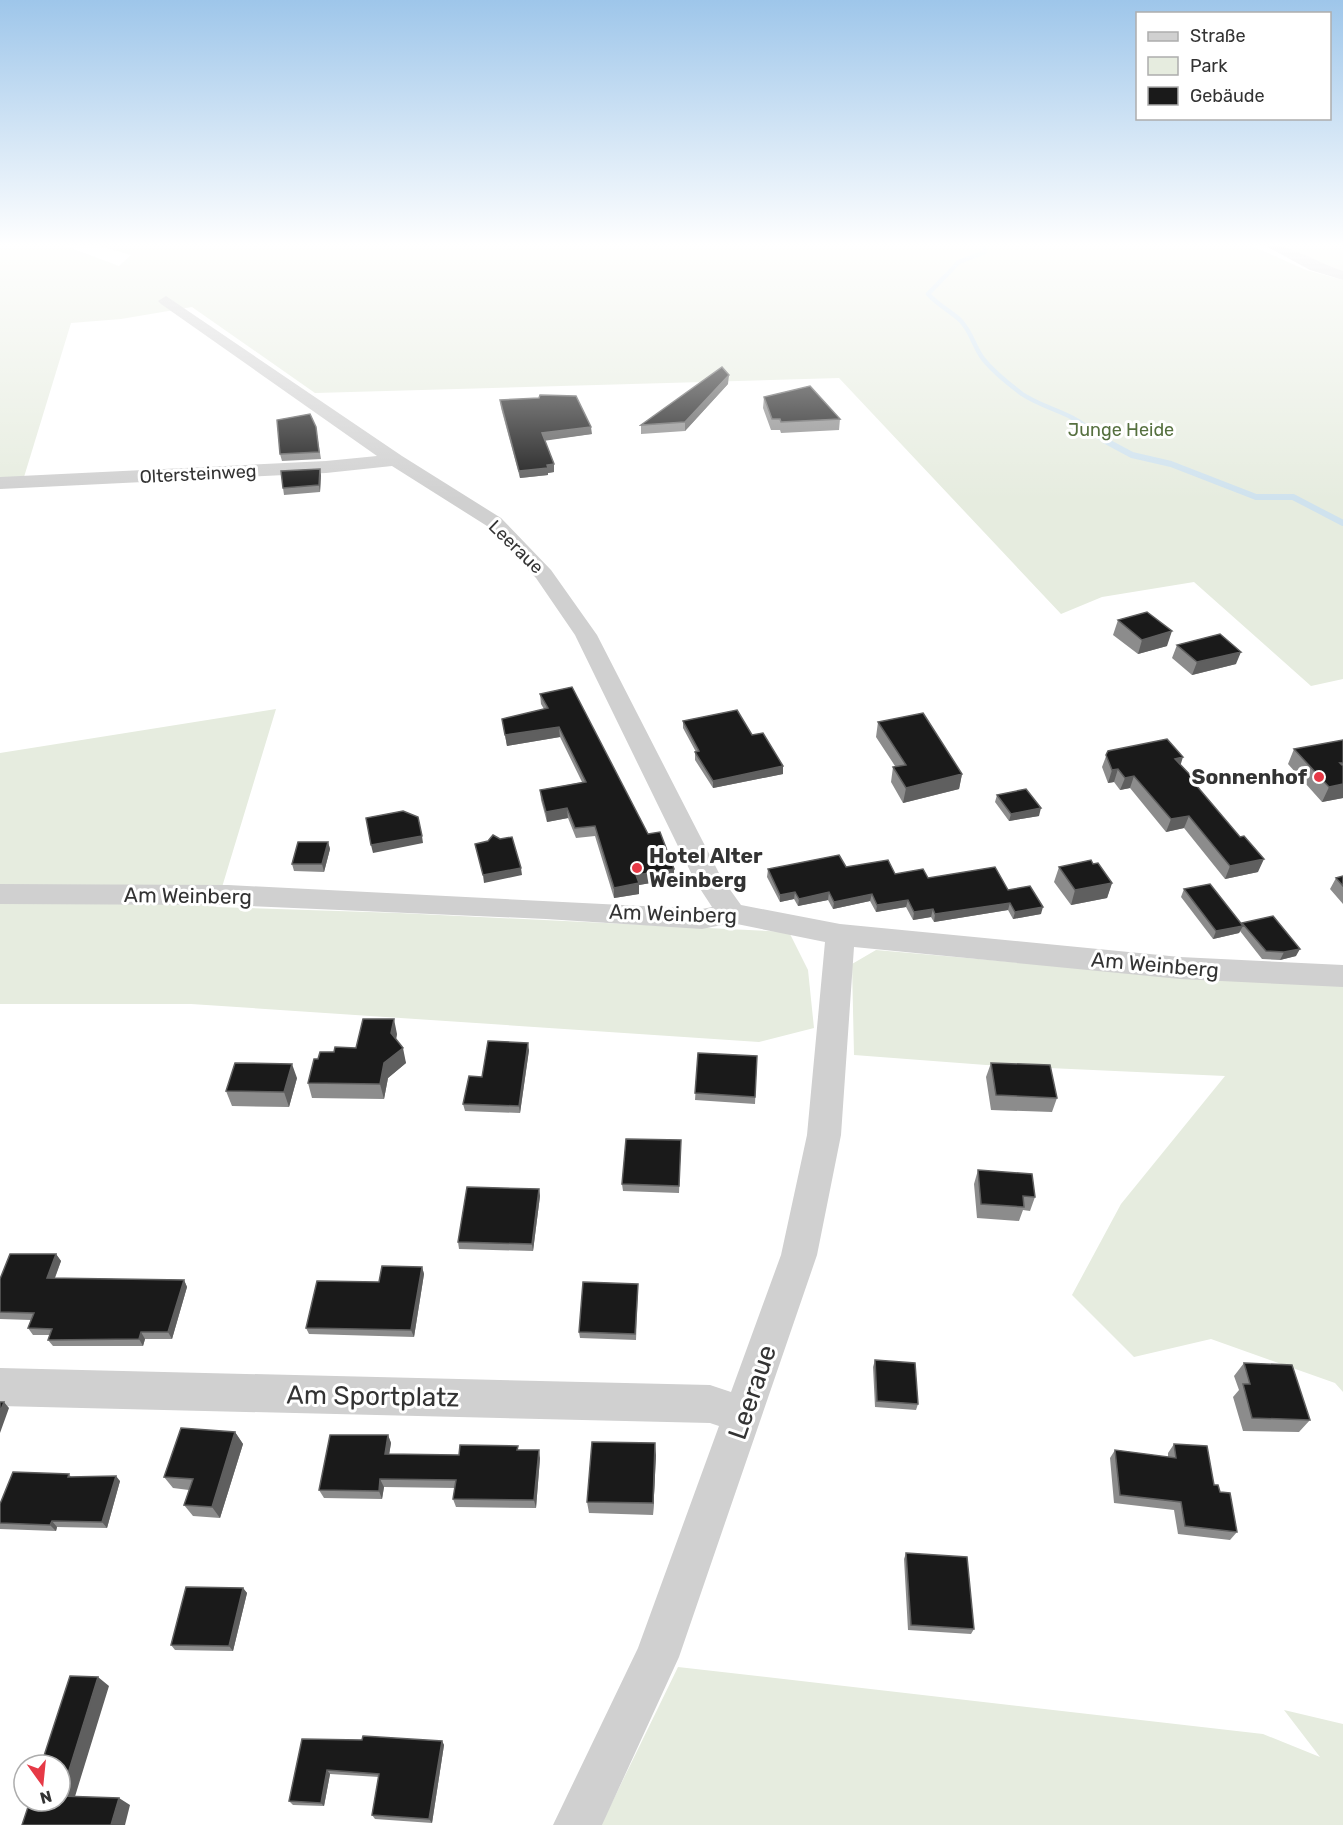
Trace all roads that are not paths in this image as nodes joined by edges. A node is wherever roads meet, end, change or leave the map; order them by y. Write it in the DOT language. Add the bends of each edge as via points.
graph roads {
  1 [pos="208,330"];
  2 [pos="395,459"];
  3 [pos="0,483"];
  4 [pos="0,894"];
  5 [pos="732,913"];
  6 [pos="840,935"];
  7 [pos="1343,975"];
  8 [pos="0,1387"];
  9 [pos="744,1416"];
  10 [pos="577,1825"];
  1 -- 2 [label="street, Leeraue"];
  2 -- 3 [label="street, Oltersteinweg" via="326,467"];
  2 -- 5 [label="street, Leeraue" via="494,522 544,574 586,635 709,881"];
  4 -- 5 [label="street, Am Weinberg" via="228,895 702,919"];
  5 -- 6 [label="street, Am Weinberg"];
  6 -- 7 [label="street, Am Weinberg" via="1180,968"];
  6 -- 9 [label="street, Leeraue" via="822,1145 799,1255"];
  8 -- 9 [label="street, Am Sportplatz" via="710,1404"];
  9 -- 10 [label="street, Leeraue" via="657,1657"];
}
